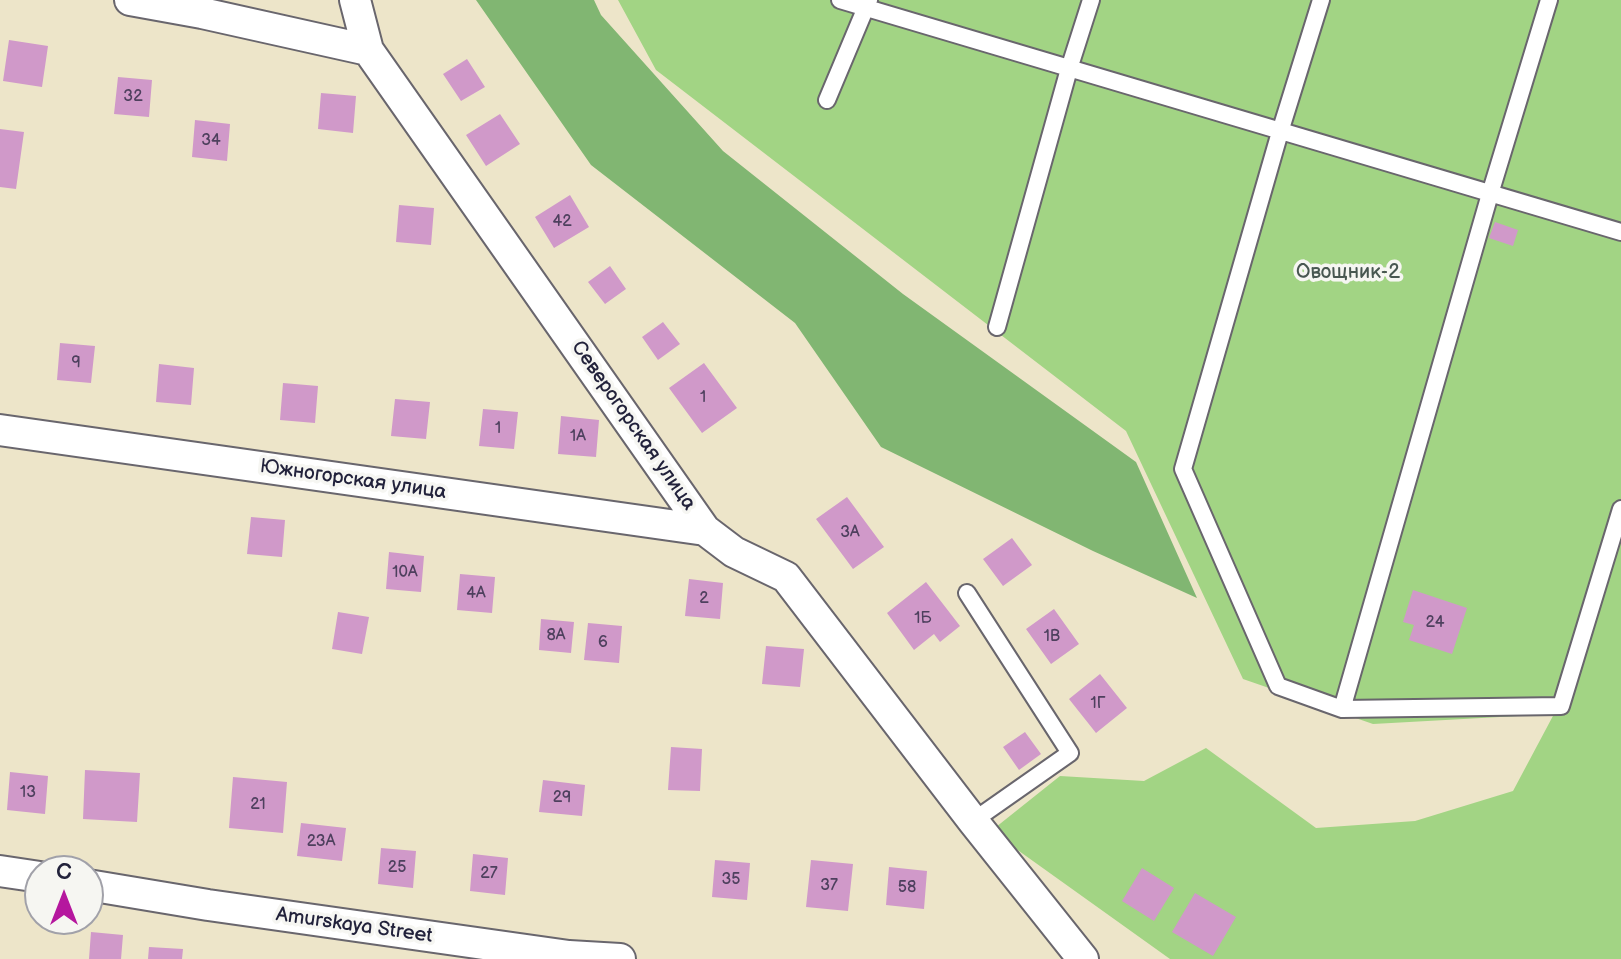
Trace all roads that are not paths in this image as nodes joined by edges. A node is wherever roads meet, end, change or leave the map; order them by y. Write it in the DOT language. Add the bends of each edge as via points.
graph roads {
  1 [pos="130,0"];
  2 [pos="355,0"];
  3 [pos="840,0"];
  4 [pos="1091,0"];
  5 [pos="1321,0"];
  6 [pos="1549,0"];
  7 [pos="868,4"];
  8 [pos="368,50"];
  9 [pos="1069,69"];
  10 [pos="827,100"];
  11 [pos="1280,132"];
  12 [pos="1490,194"];
  13 [pos="1621,232"];
  14 [pos="997,327"];
  15 [pos="0,430"];
  16 [pos="1621,509"];
  17 [pos="705,530"];
  18 [pos="967,593"];
  19 [pos="1342,709"];
  20 [pos="973,821"];
  21 [pos="0,871"];
  22 [pos="24,875"];
  23 [pos="104,888"];
  24 [pos="620,959"];
  25 [pos="1083,959"];
  1 -- 8 [label="street"];
  2 -- 8 [label="street"];
  3 -- 7 [label="lane"];
  4 -- 9 [label="lane"];
  5 -- 11 [label="lane"];
  6 -- 12 [label="lane"];
  7 -- 9 [label="lane"];
  7 -- 10 [label="lane"];
  8 -- 17 [label="street, Северогорская улица"];
  9 -- 11 [label="lane"];
  9 -- 14 [label="lane"];
  11 -- 12 [label="lane"];
  11 -- 19 [label="lane" via="1183,469 1278,686"];
  12 -- 13 [label="lane"];
  12 -- 19 [label="lane"];
  15 -- 17 [label="street, Южногорская улица"];
  16 -- 19 [label="lane" via="1561,706"];
  17 -- 20 [label="street, Северогорская улица" via="734,552 786,577"];
  18 -- 20 [label="lane" via="1070,753"];
  20 -- 25 [label="street, Северогорская улица"];
  21 -- 22 [label="street"];
  23 -- 24 [label="street, Amurskaya Street" via="569,956"];
}
